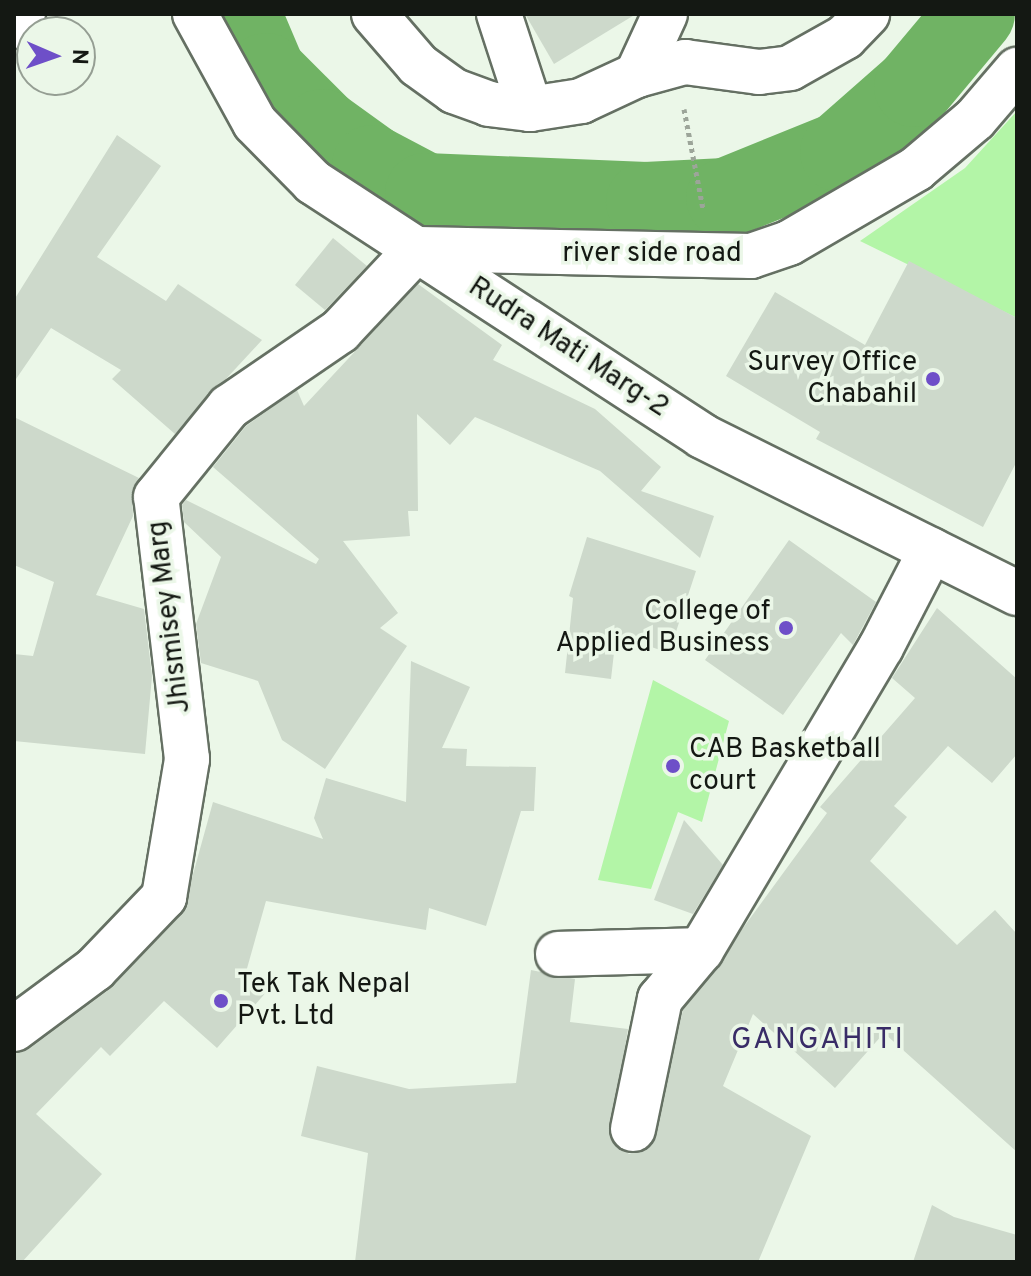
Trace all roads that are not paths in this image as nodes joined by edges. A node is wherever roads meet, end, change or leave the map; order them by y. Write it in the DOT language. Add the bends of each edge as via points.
graph roads {
  1 [pos="23,14"];
  2 [pos="195,14"];
  3 [pos="374,14"];
  4 [pos="499,14"];
  5 [pos="665,14"];
  6 [pos="867,14"];
  7 [pos="14,26"];
  8 [pos="1017,70"];
  9 [pos="637,75"];
  10 [pos="530,109"];
  11 [pos="417,249"];
  12 [pos="931,550"];
  13 [pos="1017,593"];
  14 [pos="701,950"];
  15 [pos="558,954"];
  16 [pos="14,1029"];
  17 [pos="633,1129"];
  1 -- 7 [label="street"];
  2 -- 11 [label="street, Rudra Mati Marg-2" via="255,123 313,182"];
  3 -- 10 [label="street" via="418,65 454,91 489,104"];
  4 -- 10 [label="street"];
  5 -- 9 [label="street"];
  6 -- 9 [label="street" via="845,37 790,68 759,72 685,62"];
  8 -- 11 [label="street, river side road" via="975,119 916,169 789,243 751,256"];
  9 -- 10 [label="street" via="581,101"];
  11 -- 12 [label="street, Rudra Mati Marg-2" via="702,436"];
  11 -- 16 [label="street, Jhismisey Marg" via="340,331 229,407 156,497 187,759 164,897 95,969"];
  12 -- 13 [label="street, Rudra Mati Marg-2"];
  12 -- 14 [label="street" via="881,647"];
  14 -- 15 [label="street"];
  14 -- 17 [label="street" via="660,999"];
}
